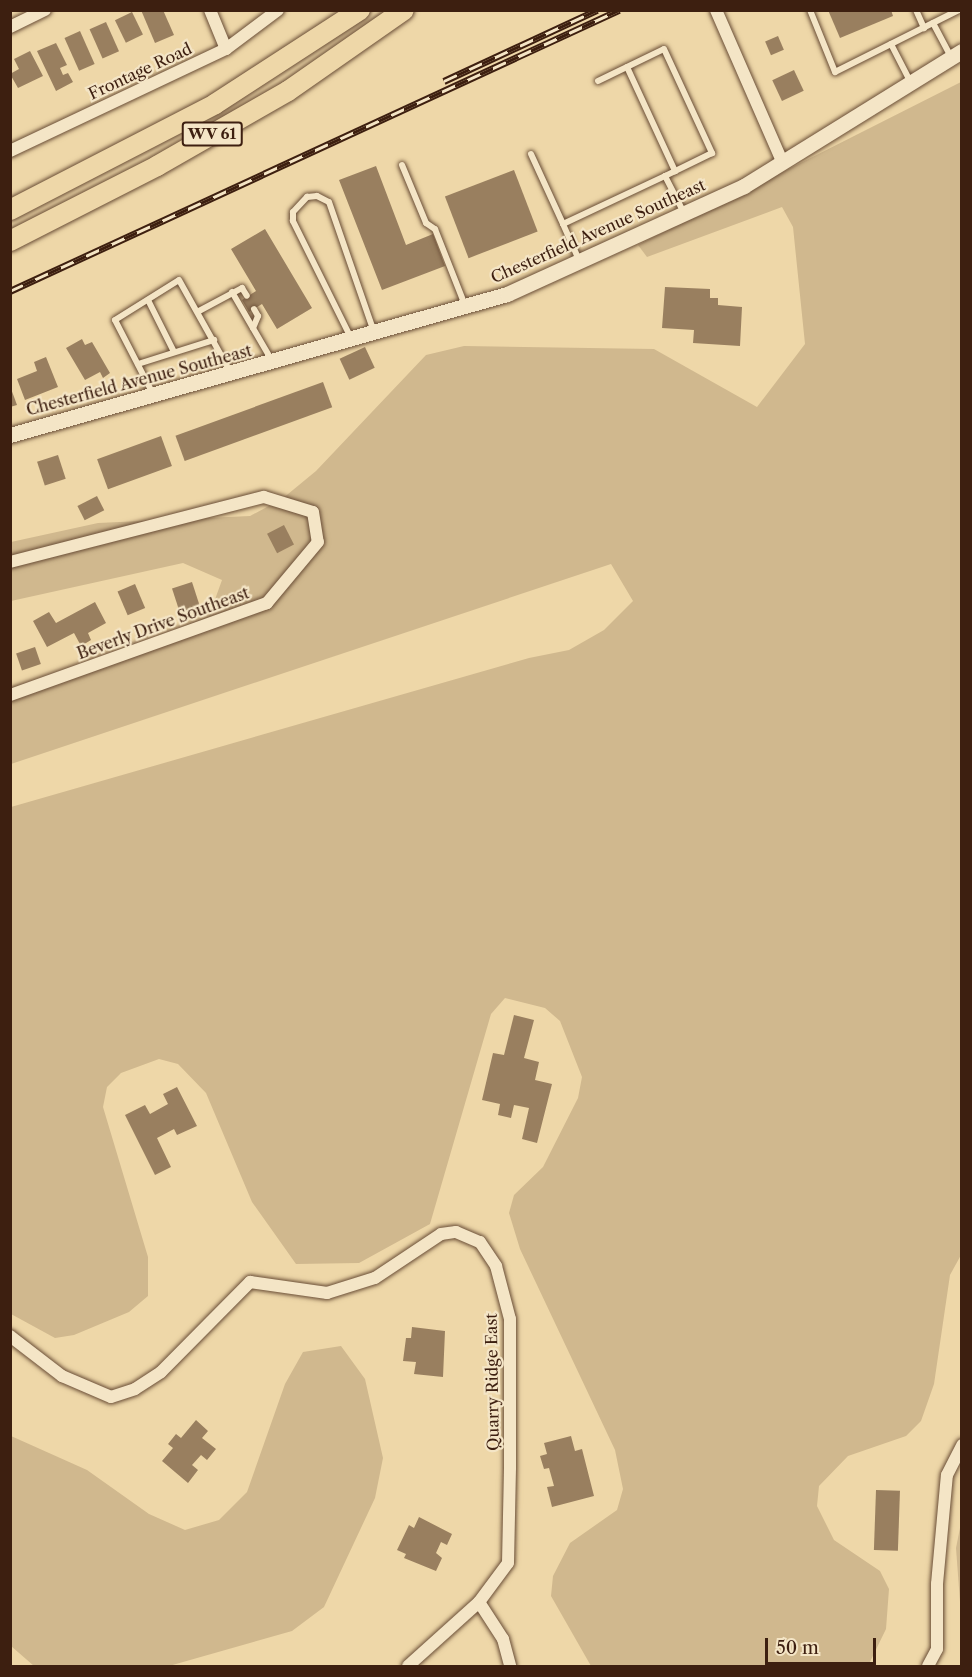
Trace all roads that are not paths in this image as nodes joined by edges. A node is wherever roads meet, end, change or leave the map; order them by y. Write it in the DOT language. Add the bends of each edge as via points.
graph roads {
  1 [pos="45,10"];
  2 [pos="210,10"];
  3 [pos="278,10"];
  4 [pos="360,10"];
  5 [pos="404,10"];
  6 [pos="716,10"];
  7 [pos="810,10"];
  8 [pos="916,10"];
  9 [pos="959,10"];
  10 [pos="933,23"];
  11 [pos="10,27"];
  12 [pos="924,28"];
  13 [pos="891,44"];
  14 [pos="226,49"];
  15 [pos="957,54"];
  16 [pos="627,67"];
  17 [pos="598,81"];
  18 [pos="911,84"];
  19 [pos="10,151"];
  20 [pos="531,154"];
  21 [pos="783,163"];
  22 [pos="402,165"];
  23 [pos="675,171"];
  24 [pos="665,176"];
  25 [pos="10,210"];
  26 [pos="685,213"];
  27 [pos="564,224"];
  28 [pos="10,241"];
  29 [pos="580,261"];
  30 [pos="232,292"];
  31 [pos="247,297"];
  32 [pos="148,300"];
  33 [pos="465,306"];
  34 [pos="254,309"];
  35 [pos="199,311"];
  36 [pos="253,328"];
  37 [pos="374,332"];
  38 [pos="214,339"];
  39 [pos="352,339"];
  40 [pos="174,352"];
  41 [pos="273,362"];
  42 [pos="138,364"];
  43 [pos="231,373"];
  44 [pos="153,394"];
  45 [pos="10,435"];
  46 [pos="10,562"];
  47 [pos="10,695"];
  48 [pos="10,1336"];
  49 [pos="962,1445"];
  50 [pos="479,1602"];
  51 [pos="408,1666"];
  52 [pos="510,1666"];
  53 [pos="928,1666"];
  1 -- 11 [label="street"];
  2 -- 14 [label="street"];
  3 -- 14 [label="street, Frontage Road"];
  4 -- 25 [label="main road, WV 61" via="215,104"];
  5 -- 28 [label="main road, WV 61" via="288,91 157,166"];
  6 -- 21 [label="street"];
  7 -- 13 [label="lane" via="835,72"];
  8 -- 12 [label="lane"];
  9 -- 10 [label="lane"];
  10 -- 12 [label="lane"];
  10 -- 15 [label="lane"];
  12 -- 13 [label="lane"];
  13 -- 18 [label="lane"];
  14 -- 19 [label="street, Frontage Road"];
  15 -- 18 [label="street, Chesterfield Avenue Southeast"];
  16 -- 17 [label="lane"];
  16 -- 23 [label="lane"];
  16 -- 23 [label="lane" via="664,49 712,153"];
  18 -- 21 [label="street, Chesterfield Avenue Southeast"];
  20 -- 27 [label="lane"];
  21 -- 26 [label="street, Chesterfield Avenue Southeast"];
  22 -- 33 [label="lane" via="426,223 435,229"];
  23 -- 24 [label="lane"];
  24 -- 26 [label="lane"];
  24 -- 27 [label="lane"];
  26 -- 29 [label="street, Chesterfield Avenue Southeast"];
  27 -- 29 [label="lane"];
  29 -- 33 [label="street, Chesterfield Avenue Southeast" via="507,294"];
  30 -- 31 [label="lane" via="242,288"];
  30 -- 35 [label="lane"];
  30 -- 36 [label="lane"];
  32 -- 35 [label="lane" via="179,280"];
  32 -- 40 [label="lane"];
  32 -- 42 [label="lane" via="115,320"];
  33 -- 37 [label="street, Chesterfield Avenue Southeast"];
  34 -- 36 [label="lane" via="258,316"];
  35 -- 38 [label="lane"];
  36 -- 41 [label="lane"];
  37 -- 39 [label="street, Chesterfield Avenue Southeast"];
  37 -- 39 [label="lane" via="329,202 317,196 307,197 293,212 293,221"];
  38 -- 40 [label="lane"];
  38 -- 43 [label="lane"];
  39 -- 41 [label="street, Chesterfield Avenue Southeast"];
  40 -- 42 [label="lane"];
  41 -- 43 [label="street, Chesterfield Avenue Southeast"];
  42 -- 44 [label="lane"];
  43 -- 44 [label="street, Chesterfield Avenue Southeast"];
  44 -- 45 [label="street, Chesterfield Avenue Southeast"];
  46 -- 47 [label="street, Beverly Drive Southeast" via="264,497 313,512 318,542 267,603"];
  48 -- 50 [label="street, Quarry Ridge East" via="62,1376 111,1397 135,1389 161,1372 250,1282 327,1293 375,1278 441,1234 467,1235 480,1242 496,1266 510,1318 508,1563"];
  49 -- 53 [label="street" via="947,1475 937,1584 937,1649"];
  50 -- 51 [label="street"];
  50 -- 52 [label="street" via="503,1640"];
}
